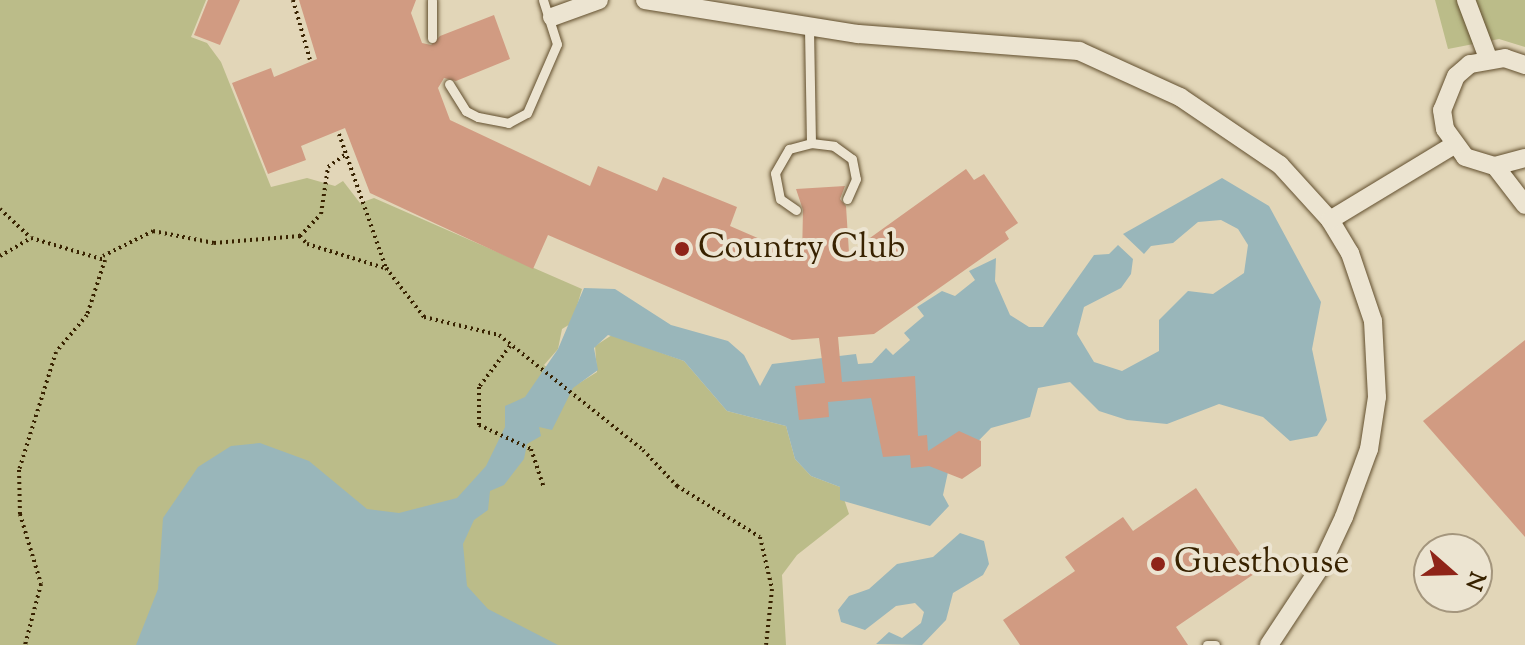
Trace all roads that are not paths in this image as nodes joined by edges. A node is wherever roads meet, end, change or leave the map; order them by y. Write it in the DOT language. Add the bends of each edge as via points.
graph roads {
  1 [pos="432,0"];
  2 [pos="543,0"];
  3 [pos="599,0"];
  4 [pos="645,0"];
  5 [pos="1466,0"];
  6 [pos="552,17"];
  7 [pos="809,27"];
  8 [pos="432,38"];
  9 [pos="1488,58"];
  10 [pos="1525,65"];
  11 [pos="449,84"];
  12 [pos="811,143"];
  13 [pos="1454,145"];
  14 [pos="1525,158"];
  15 [pos="1495,166"];
  16 [pos="847,199"];
  17 [pos="1525,205"];
  18 [pos="796,210"];
  19 [pos="1330,220"];
  20 [pos="1207,645"];
  21 [pos="1215,645"];
  22 [pos="1269,645"];
  1 -- 8 [label="lane"];
  2 -- 6 [label="lane"];
  3 -- 6 [label="street"];
  4 -- 7 [label="street"];
  5 -- 9 [label="street"];
  6 -- 11 [label="lane" via="554,56 534,104 517,120 495,123 466,111"];
  7 -- 12 [label="lane"];
  7 -- 19 [label="street" via="1051,46 1098,57 1223,123 1280,165"];
  9 -- 10 [label="street"];
  9 -- 13 [label="street" via="1463,70 1446,92 1445,129"];
  12 -- 16 [label="lane" via="834,146 852,159 856,179"];
  12 -- 18 [label="lane" via="789,149 775,173 780,199"];
  13 -- 15 [label="street" via="1465,157"];
  13 -- 19 [label="street"];
  14 -- 15 [label="street"];
  15 -- 17 [label="street"];
  19 -- 22 [label="street" via="1350,253 1373,321 1374,425 1360,479 1321,566"];
  20 -- 21 [label="lane"];
}
